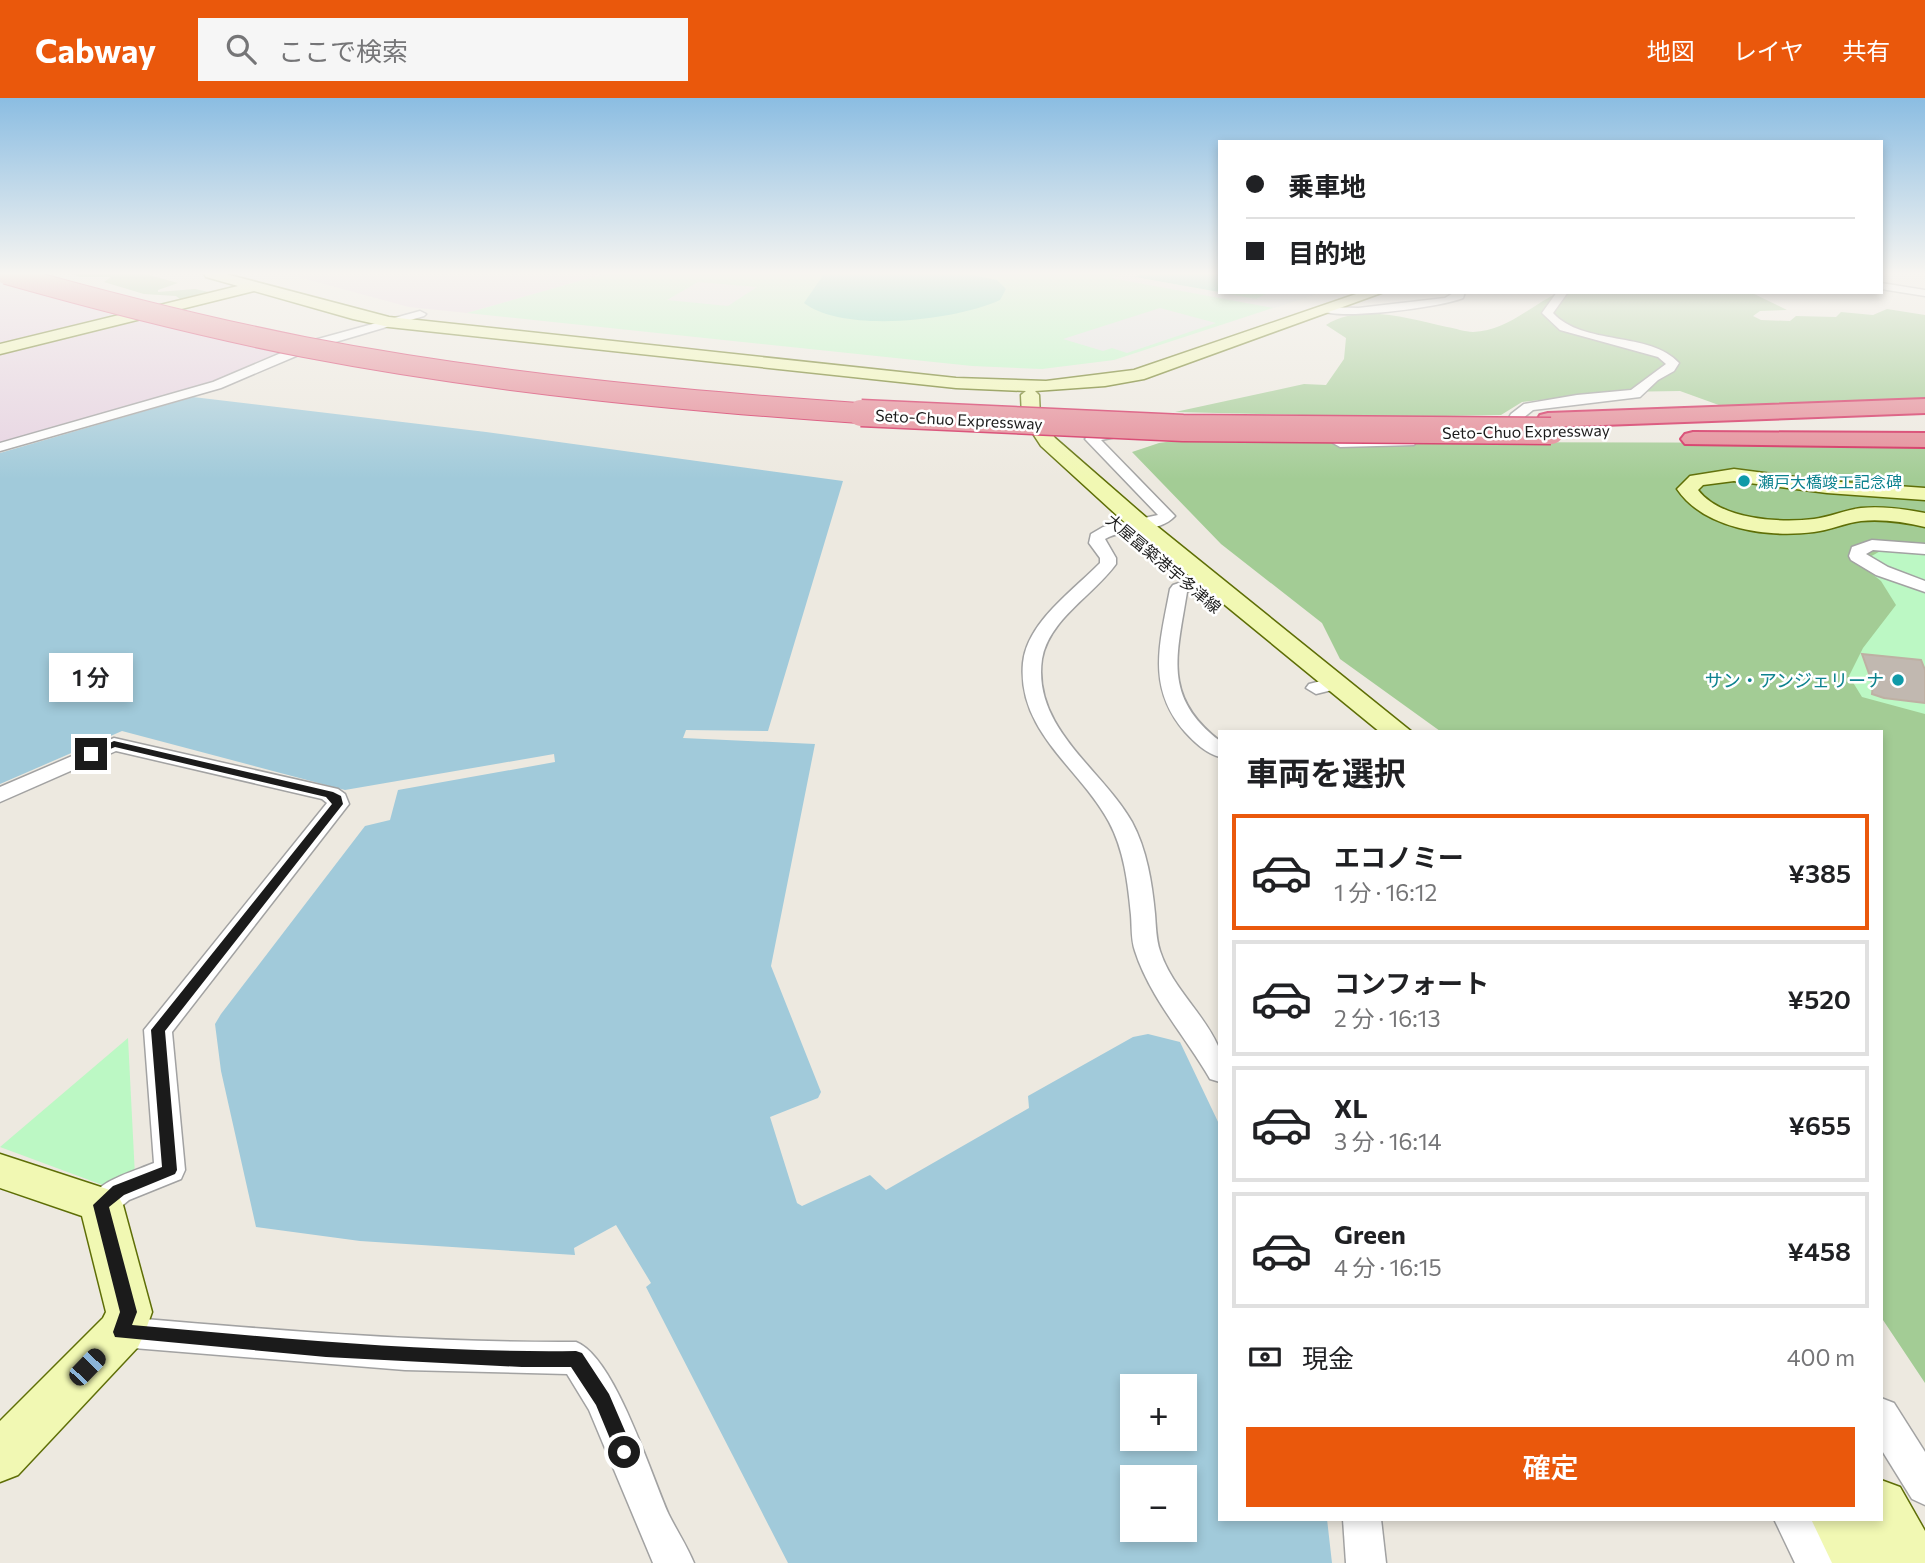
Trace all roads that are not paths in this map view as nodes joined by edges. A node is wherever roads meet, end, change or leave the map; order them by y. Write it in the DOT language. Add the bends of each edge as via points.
graph roads {
  1 [pos="25,342"];
  2 [pos="276,342"];
  3 [pos="320,342"];
  4 [pos="320,342"];
  5 [pos="581,342"];
  6 [pos="647,342"];
  7 [pos="1194,342"];
  8 [pos="1235,342"];
  9 [pos="1615,342"];
  10 [pos="0,349"];
  11 [pos="1020,389"];
  12 [pos="1925,406"];
  13 [pos="1925,419"];
  14 [pos="1551,427"];
  15 [pos="1925,427"];
  16 [pos="1925,440"];
  17 [pos="1451,442"];
  18 [pos="1340,443"];
  19 [pos="0,447"];
  20 [pos="1925,494"];
  21 [pos="1925,520"];
  22 [pos="1131,526"];
  23 [pos="1925,549"];
  24 [pos="1191,584"];
  25 [pos="1925,587"];
  26 [pos="1327,686"];
  27 [pos="1367,730"];
  28 [pos="1395,730"];
  29 [pos="1218,750"];
  30 [pos="0,795"];
  31 [pos="1218,1069"];
  32 [pos="0,1171"];
  33 [pos="101,1205"];
  34 [pos="121,1332"];
  35 [pos="1883,1418"];
  36 [pos="0,1457"];
  37 [pos="1925,1486"];
  38 [pos="1883,1510"];
  39 [pos="1362,1521"];
  40 [pos="1795,1521"];
  41 [pos="1838,1521"];
  42 [pos="674,1563"];
  43 [pos="1366,1563"];
  44 [pos="1816,1563"];
  45 [pos="1861,1563"];
  46 [pos="1913,1563"];
  1 -- 10 [label="main road"];
  2 -- 14 [label="highway, Seto-Chuo Expressway, bridge" via="485,377 842,412 1417,437"];
  3 -- 14 [label="highway, Seto-Chuo Expressway" via="613,384 850,405 1260,423"];
  4 -- 19 [label="street" via="217,385"];
  5 -- 11 [label="main road"];
  6 -- 11 [label="main road"];
  7 -- 11 [label="main road" via="1125,365"];
  8 -- 11 [label="main road" via="1151,372 1049,393 1036,400"];
  9 -- 17 [label="street" via="1662,354 1673,363 1635,394 1529,407 1516,417 1504,439"];
  11 -- 22 [label="main road, 大屋冨築港宇多津線" via="1035,425 1048,442"];
  11 -- 22 [label="main road, 大屋冨築港宇多津線" via="1004,418 1018,438"];
  12 -- 14 [label="highway"];
  13 -- 14 [label="highway, Seto-Chuo Expressway"];
  14 -- 15 [label="highway, Seto-Chuo Expressway"];
  14 -- 16 [label="highway"];
  17 -- 18 [label="street"];
  17 -- 22 [label="street" via="1319,427 1284,427 1237,436 1138,431 1100,434 1092,439 1167,516"];
  20 -- 21 [label="main road" via="1734,475 1696,480 1687,489 1706,508 1757,523 1797,527 1876,514"];
  22 -- 24 [label="main road, 大屋冨築港宇多津線"];
  22 -- 26 [label="main road, 大屋冨築港宇多津線"];
  22 -- 31 [label="street" via="1097,537 1108,564 1047,629 1033,657 1032,676 1038,705 1053,734 1119,820 1133,851 1147,952"];
  23 -- 25 [label="street" via="1872,545 1858,550 1857,556"];
  24 -- 26 [label="main road, 大屋冨築港宇多津線"];
  24 -- 29 [label="street" via="1179,589 1166,678 1184,720"];
  26 -- 27 [label="main road, 大屋冨築港宇多津線"];
  26 -- 28 [label="main road, 大屋冨築港宇多津線"];
  30 -- 33 [label="street" via="114,744 337,799 338,804 158,1030 170,1170 118,1191"];
  32 -- 33 [label="main road"];
  33 -- 34 [label="main road" via="129,1312"];
  34 -- 36 [label="main road"];
  34 -- 42 [label="street" via="326,1349 576,1359 603,1400"];
  35 -- 37 [label="street"];
  38 -- 46 [label="main road"];
  39 -- 43 [label="street"];
  40 -- 44 [label="street"];
  41 -- 45 [label="main road"];
}
